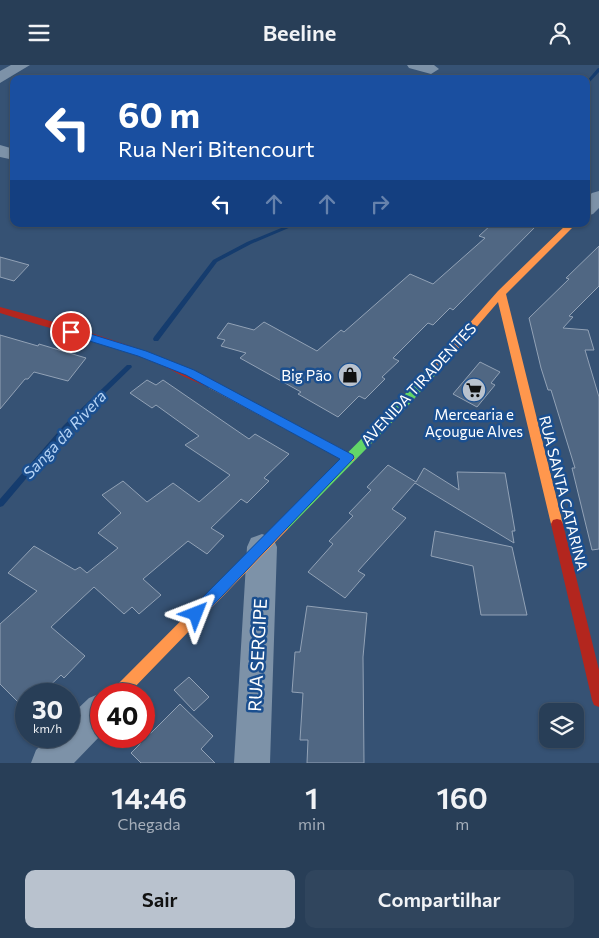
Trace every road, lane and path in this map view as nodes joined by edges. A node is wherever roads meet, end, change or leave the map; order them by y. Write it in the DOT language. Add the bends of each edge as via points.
graph roads {
  1 [pos="22,65"];
  2 [pos="414,65"];
  3 [pos="431,69"];
  4 [pos="0,78"];
  5 [pos="599,197"];
  6 [pos="590,206"];
  7 [pos="569,227"];
  8 [pos="501,293"];
  9 [pos="0,310"];
  10 [pos="348,458"];
  11 [pos="262,547"];
  12 [pos="129,683"];
  13 [pos="599,700"];
  14 [pos="90,721"];
  15 [pos="49,763"];
  16 [pos="252,763"];
  1 -- 4 [label="street"];
  2 -- 3 [label="street"];
  5 -- 6 [label="street"];
  7 -- 8 [label="street, AVENIDA TIRADENTES"];
  8 -- 10 [label="street, AVENIDA TIRADENTES" via="402,405"];
  8 -- 13 [label="street, RUA SANTA CATARINA"];
  9 -- 10 [label="street" via="190,372"];
  10 -- 11 [label="street, AVENIDA TIRADENTES"];
  11 -- 12 [label="street, AVENIDA TIRADENTES"];
  11 -- 16 [label="street, RUA SERGIPE"];
  14 -- 15 [label="street"];
}
